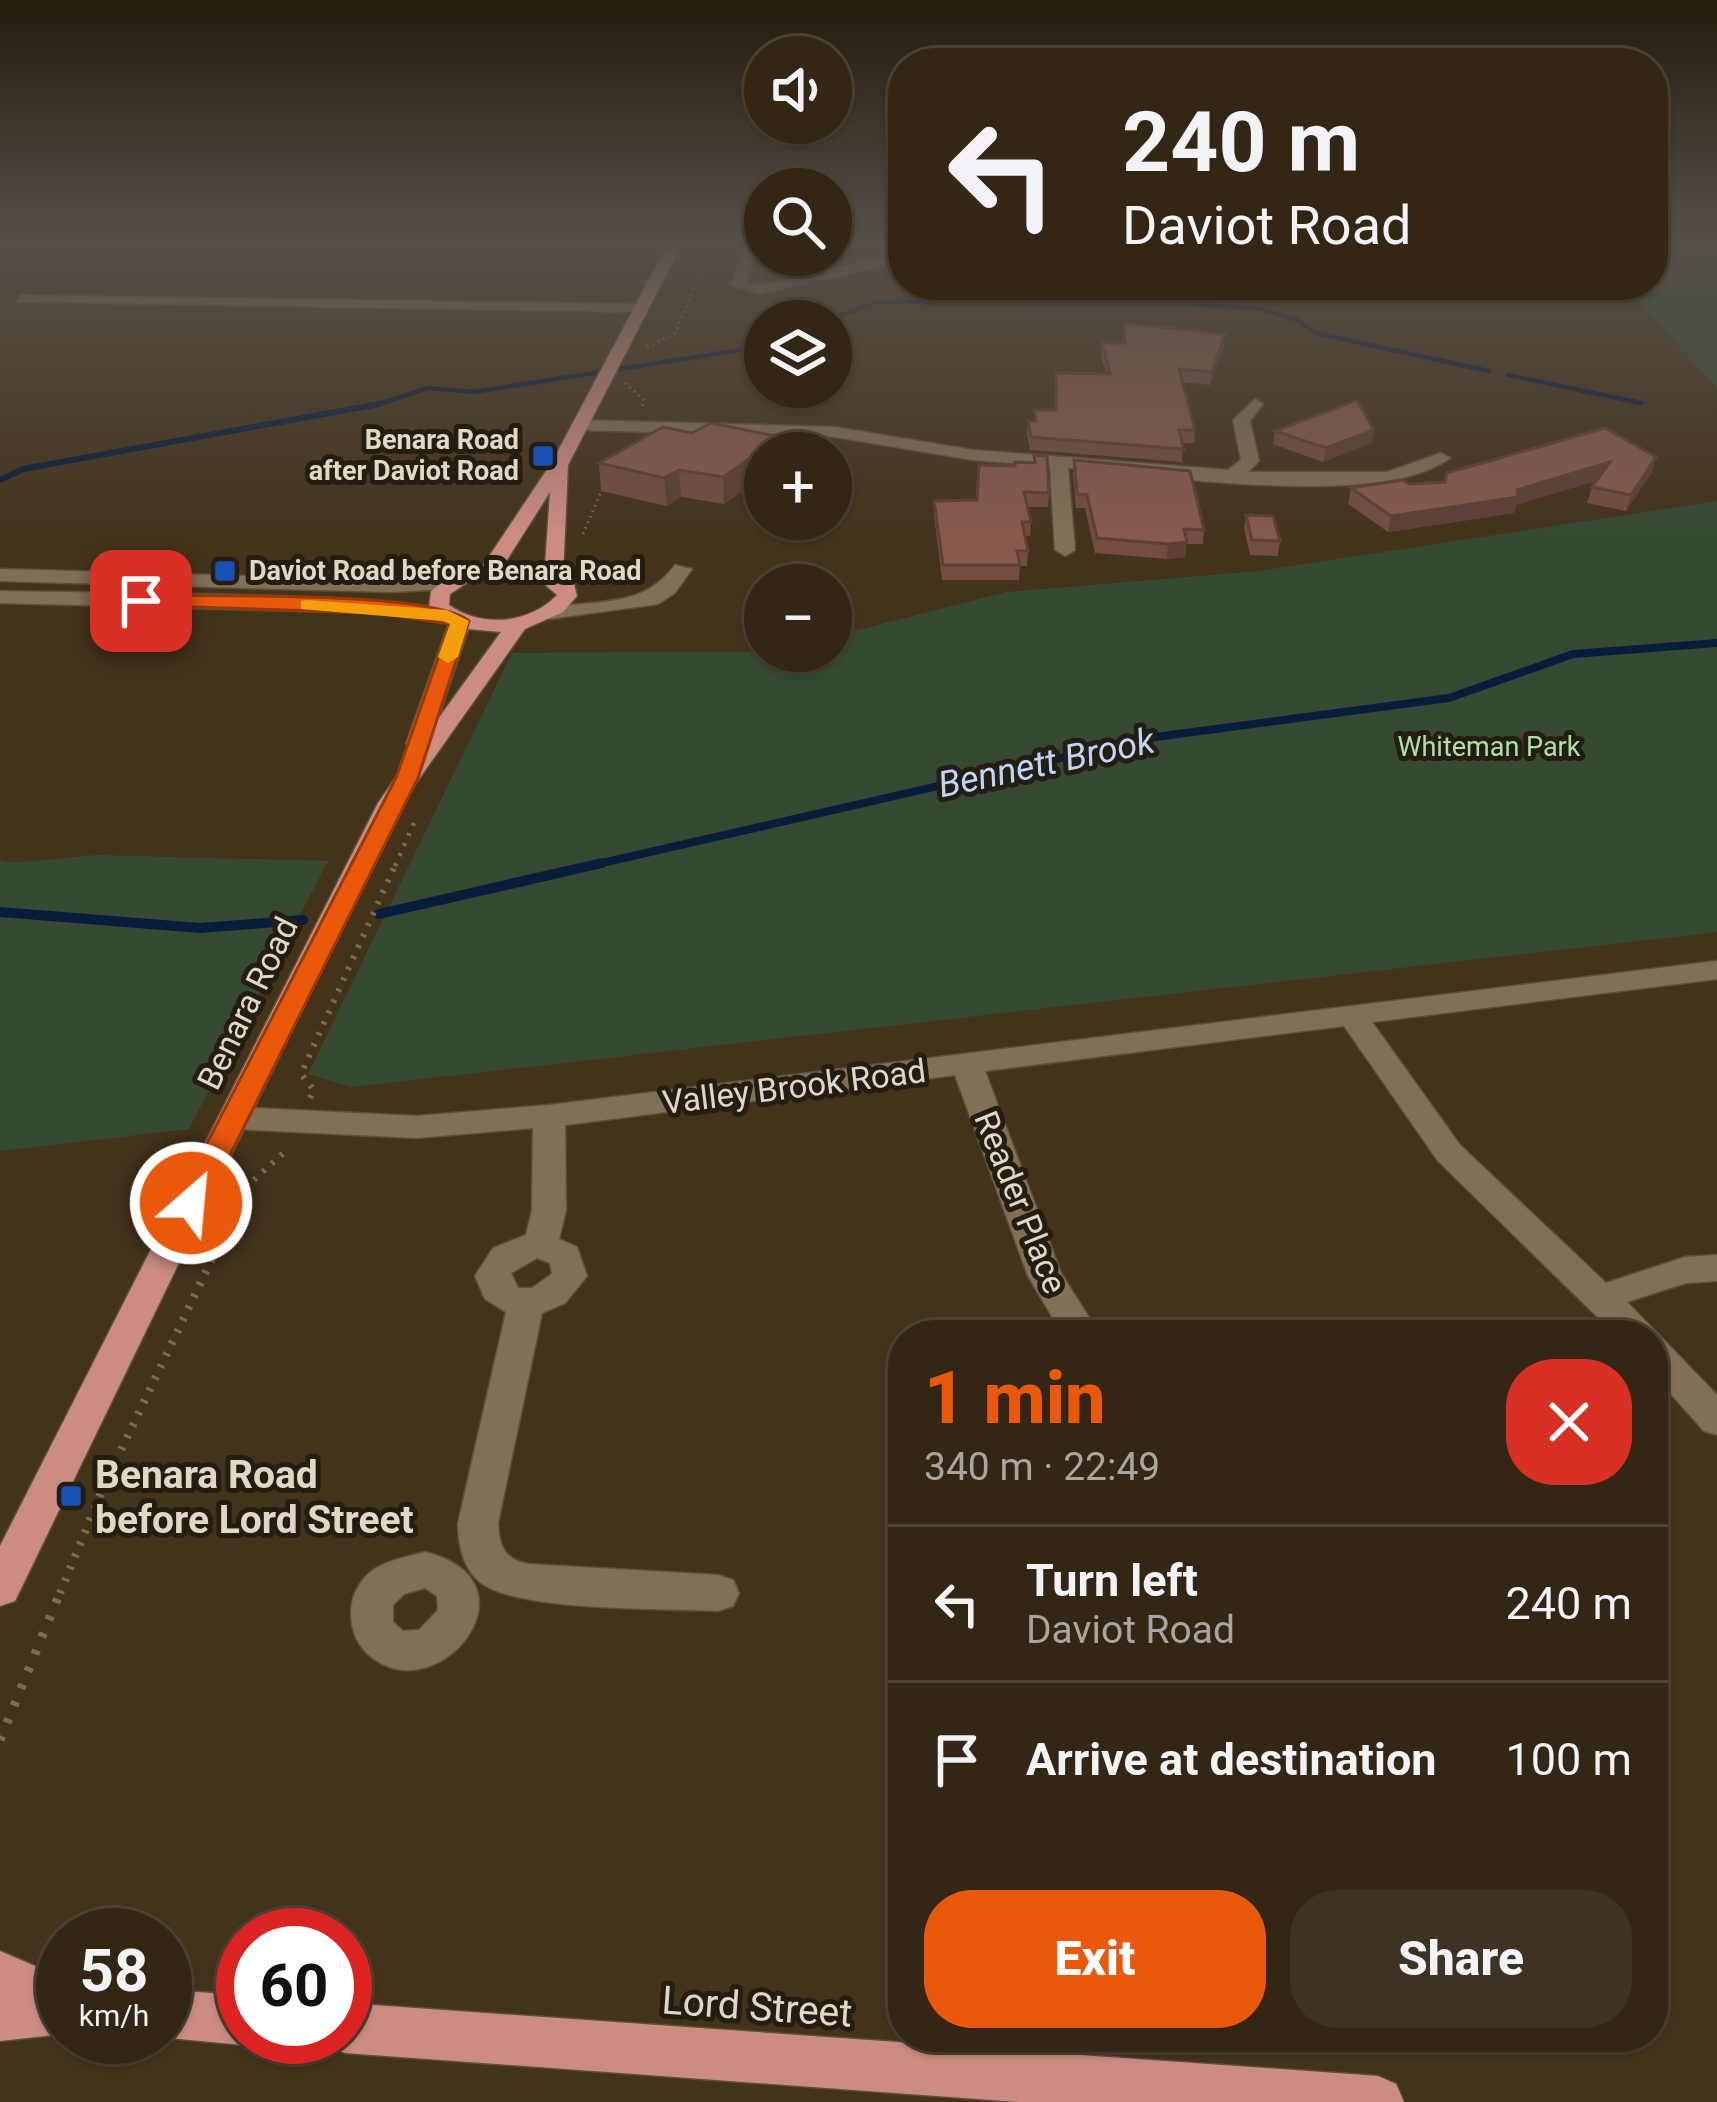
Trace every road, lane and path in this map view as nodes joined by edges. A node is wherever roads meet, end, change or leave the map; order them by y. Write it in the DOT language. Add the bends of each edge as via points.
graph roads {
  1 [pos="621,342"];
  2 [pos="659,342"];
  3 [pos="640,353"];
  4 [pos="632,368"];
  5 [pos="1256,404"];
  6 [pos="579,425"];
  7 [pos="634,425"];
  8 [pos="1441,458"];
  9 [pos="561,462"];
  10 [pos="1059,462"];
  11 [pos="1237,471"];
  12 [pos="575,540"];
  13 [pos="1065,550"];
  14 [pos="682,569"];
  15 [pos="490,570"];
  16 [pos="0,575"];
  17 [pos="560,582"];
  18 [pos="451,583"];
  19 [pos="0,597"];
  20 [pos="622,602"];
  21 [pos="549,614"];
  22 [pos="453,618"];
  23 [pos="518,623"];
  24 [pos="414,793"];
  25 [pos="1717,970"];
  26 [pos="1354,1017"];
  27 [pos="967,1064"];
  28 [pos="549,1116"];
  29 [pos="234,1118"];
  30 [pos="301,1120"];
  31 [pos="541,1245"];
  32 [pos="1717,1268"];
  33 [pos="1603,1297"];
  34 [pos="526,1303"];
  35 [pos="1073,1320"];
  36 [pos="1625,1320"];
  37 [pos="1668,1366"];
  38 [pos="1717,1420"];
  39 [pos="0,1588"];
  40 [pos="718,1594"];
  41 [pos="0,1740"];
  42 [pos="0,1976"];
  43 [pos="36,1993"];
  44 [pos="36,2010"];
  45 [pos="0,2016"];
  46 [pos="372,2030"];
  47 [pos="1378,2102"];
  1 -- 6 [label="main road"];
  2 -- 3 [label="path"];
  4 -- 7 [label="path" via="625,382 644,400"];
  5 -- 11 [label="street" via="1241,420 1250,461"];
  6 -- 7 [label="street"];
  6 -- 9 [label="main road"];
  7 -- 10 [label="street" via="835,432"];
  7 -- 12 [label="path"];
  8 -- 11 [label="street" via="1389,477"];
  9 -- 15 [label="main road"];
  9 -- 17 [label="main road"];
  10 -- 11 [label="street"];
  10 -- 13 [label="street"];
  14 -- 20 [label="street" via="660,597"];
  15 -- 17 [label="main road" via="525,569"];
  15 -- 18 [label="main road"];
  16 -- 18 [label="street"];
  17 -- 20 [label="street"];
  17 -- 21 [label="main road" via="561,605"];
  18 -- 22 [label="main road, Benara Road" via="437,599"];
  19 -- 22 [label="street" via="377,607"];
  20 -- 21 [label="street"];
  21 -- 23 [label="main road"];
  22 -- 23 [label="main road"];
  22 -- 24 [label="main road, Benara Road"];
  23 -- 24 [label="main road, Benara Road"];
  24 -- 29 [label="main road, Benara Road"];
  24 -- 30 [label="path" via="301,1074 314,1090"];
  25 -- 26 [label="street, Valley Brook Road"];
  26 -- 27 [label="street, Valley Brook Road"];
  26 -- 33 [label="street" via="1449,1153"];
  27 -- 28 [label="street, Valley Brook Road"];
  27 -- 35 [label="street, Reader Place" via="1045,1276"];
  28 -- 30 [label="street, Valley Brook Road" via="417,1127"];
  28 -- 31 [label="street"];
  29 -- 30 [label="street, Valley Brook Road"];
  29 -- 39 [label="main road, Benara Road"];
  30 -- 41 [label="path" via="288,1150 249,1180 103,1488"];
  31 -- 34 [label="street" via="565,1256 570,1276 554,1295"];
  31 -- 34 [label="street" via="504,1257 492,1276 500,1295"];
  32 -- 33 [label="street"];
  33 -- 36 [label="street"];
  34 -- 40 [label="street" via="467,1568 503,1578"];
  37 -- 38 [label="street"];
  42 -- 43 [label="main road"];
  44 -- 45 [label="main road"];
  46 -- 47 [label="main road, Lord Street"];
}
